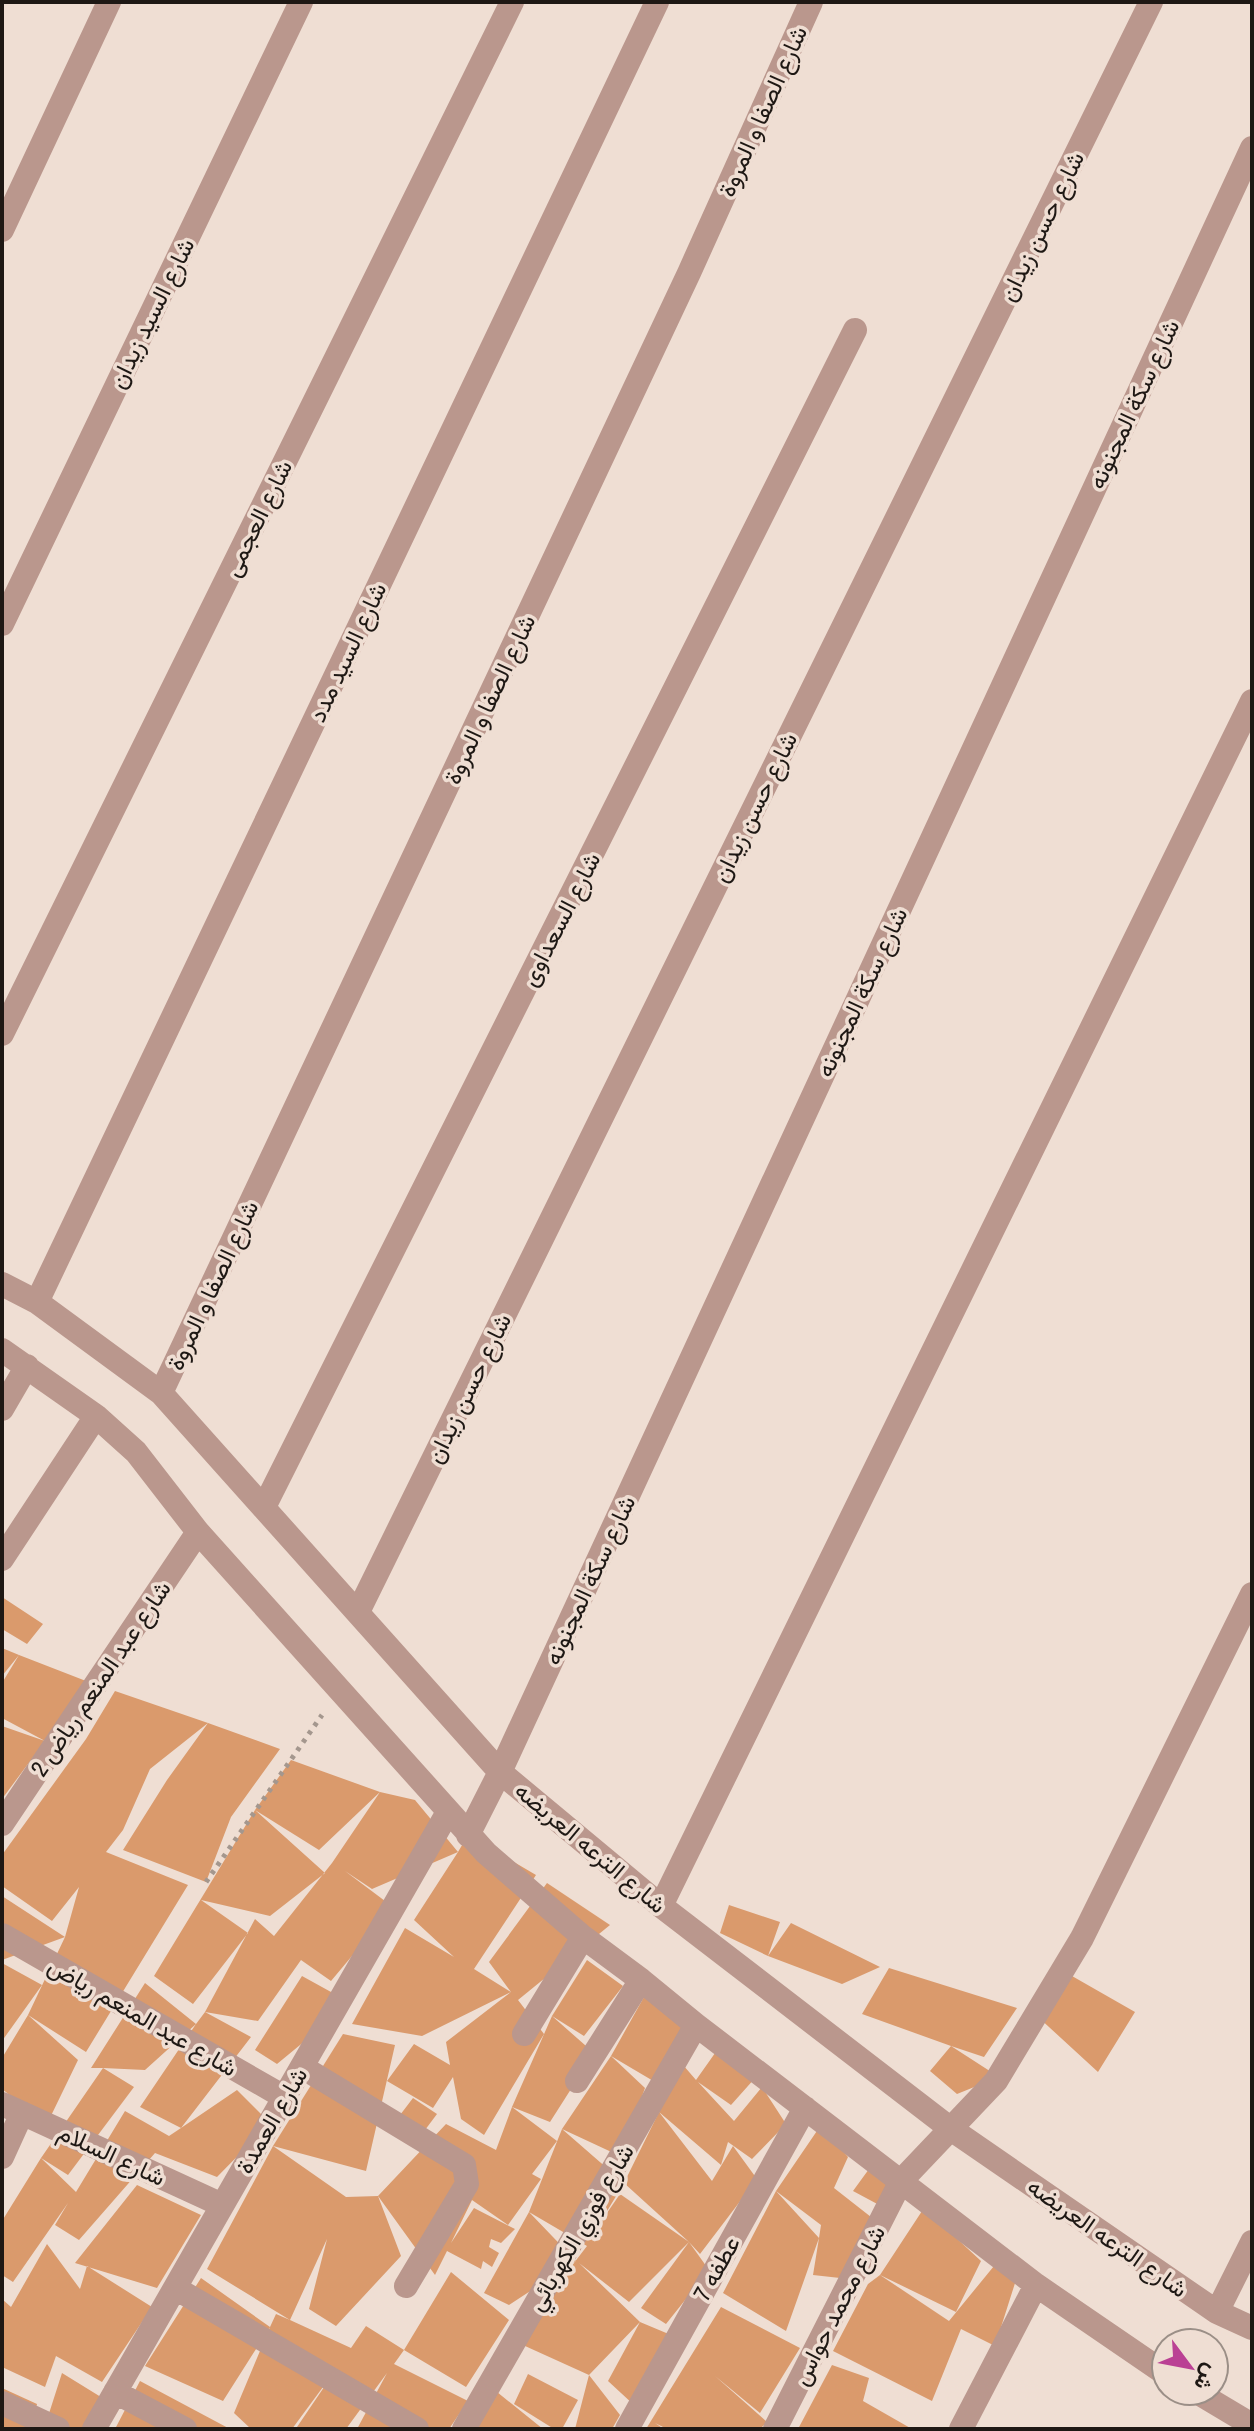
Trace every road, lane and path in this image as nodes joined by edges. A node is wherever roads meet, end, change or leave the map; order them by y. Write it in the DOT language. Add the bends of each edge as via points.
graph roads {
  1 [pos="109,2"];
  2 [pos="301,2"];
  3 [pos="512,2"];
  4 [pos="657,2"];
  5 [pos="811,2"];
  6 [pos="1151,2"];
  7 [pos="1252,148"];
  8 [pos="2,230"];
  9 [pos="855,330"];
  10 [pos="2,624"];
  11 [pos="1252,701"];
  12 [pos="2,1034"];
  13 [pos="3,1287"];
  14 [pos="37,1302"];
  15 [pos="2,1350"];
  16 [pos="27,1366"];
  17 [pos="161,1393"];
  18 [pos="2,1409"];
  19 [pos="96,1416"];
  20 [pos="264,1507"];
  21 [pos="198,1532"];
  22 [pos="2,1559"];
  23 [pos="1252,1594"];
  24 [pos="358,1612"];
  25 [pos="339,1690"];
  26 [pos="500,1772"];
  27 [pos="448,1812"];
  28 [pos="2,1824"];
  29 [pos="468,1835"];
  30 [pos="206,1882"];
  31 [pos="661,1906"];
  32 [pos="2,1935"];
  33 [pos="583,1937"];
  34 [pos="641,1980"];
  35 [pos="696,2025"];
  36 [pos="524,2034"];
  37 [pos="302,2067"];
  38 [pos="577,2081"];
  39 [pos="284,2097"];
  40 [pos="805,2108"];
  41 [pos="12,2109"];
  42 [pos="951,2129"];
  43 [pos="2,2157"];
  44 [pos="901,2181"];
  45 [pos="222,2205"];
  46 [pos="1252,2242"];
  47 [pos="1036,2285"];
  48 [pos="406,2286"];
  49 [pos="175,2288"];
  50 [pos="1217,2312"];
  51 [pos="1252,2328"];
  52 [pos="1150,2363"];
  53 [pos="115,2392"];
  54 [pos="1222,2407"];
  55 [pos="10,2414"];
  56 [pos="1252,2425"];
  57 [pos="58,2429"];
  58 [pos="94,2429"];
  59 [pos="185,2429"];
  60 [pos="417,2429"];
  61 [pos="464,2429"];
  62 [pos="627,2429"];
  63 [pos="775,2429"];
  64 [pos="961,2429"];
  1 -- 8 [label="street"];
  2 -- 10 [label="street, شارع السيد زيدان"];
  3 -- 12 [label="street, شارع العجمى"];
  4 -- 14 [label="street, شارع السيد مدد"];
  5 -- 17 [label="street, شارع الصفا و المروة" via="689,273"];
  6 -- 24 [label="street, شارع حسن زيدان"];
  7 -- 26 [label="street, شارع سكة المجنونه"];
  9 -- 20 [label="street, شارع السعداوى"];
  11 -- 31 [label="street"];
  13 -- 14 [label="street, شارع الترعه العريضه"];
  14 -- 17 [label="street, شارع الترعه العريضه"];
  15 -- 16 [label="street"];
  16 -- 18 [label="street"];
  16 -- 19 [label="street"];
  17 -- 20 [label="street, شارع الترعه العريضه"];
  19 -- 21 [label="street" via="136,1452"];
  19 -- 22 [label="street"];
  20 -- 24 [label="street, شارع الترعه العريضه"];
  21 -- 25 [label="street"];
  21 -- 28 [label="street, شارع عبد المنعم رياض 2"];
  23 -- 42 [label="street, شارع محمد حواس" via="1082,1938 996,2081"];
  24 -- 26 [label="street, شارع الترعه العريضه"];
  25 -- 27 [label="street"];
  25 -- 30 [label="path"];
  26 -- 29 [label="street, شارع سكة المجنونه"];
  26 -- 31 [label="street, شارع الترعه العريضه"];
  27 -- 29 [label="street"];
  27 -- 37 [label="street, شارع العمدة"];
  29 -- 33 [label="street"];
  31 -- 42 [label="street, شارع الترعه العريضه"];
  32 -- 39 [label="street, شارع عبد المنعم رياض"];
  33 -- 34 [label="street"];
  33 -- 36 [label="street"];
  34 -- 35 [label="street"];
  34 -- 38 [label="street"];
  35 -- 40 [label="street"];
  35 -- 61 [label="street, شارع فوزي الكهربائي"];
  37 -- 39 [label="street, شارع العمدة"];
  37 -- 48 [label="street" via="464,2165 467,2184"];
  39 -- 45 [label="street, شارع العمدة"];
  40 -- 44 [label="street"];
  40 -- 62 [label="street, عطفه 7"];
  41 -- 43 [label="street"];
  41 -- 45 [label="street, شارع السلام"];
  42 -- 44 [label="street, شارع محمد حواس"];
  42 -- 50 [label="street, شارع الترعه العريضه"];
  44 -- 47 [label="street"];
  44 -- 63 [label="street, شارع محمد حواس"];
  45 -- 49 [label="street, شارع العمدة"];
  46 -- 50 [label="street"];
  47 -- 52 [label="street"];
  47 -- 64 [label="street"];
  49 -- 53 [label="street, شارع العمدة"];
  49 -- 60 [label="street"];
  50 -- 51 [label="street, شارع الترعه العريضه"];
  53 -- 58 [label="street, شارع العمدة"];
  53 -- 59 [label="street"];
  54 -- 56 [label="street"];
  55 -- 57 [label="street"];
}
